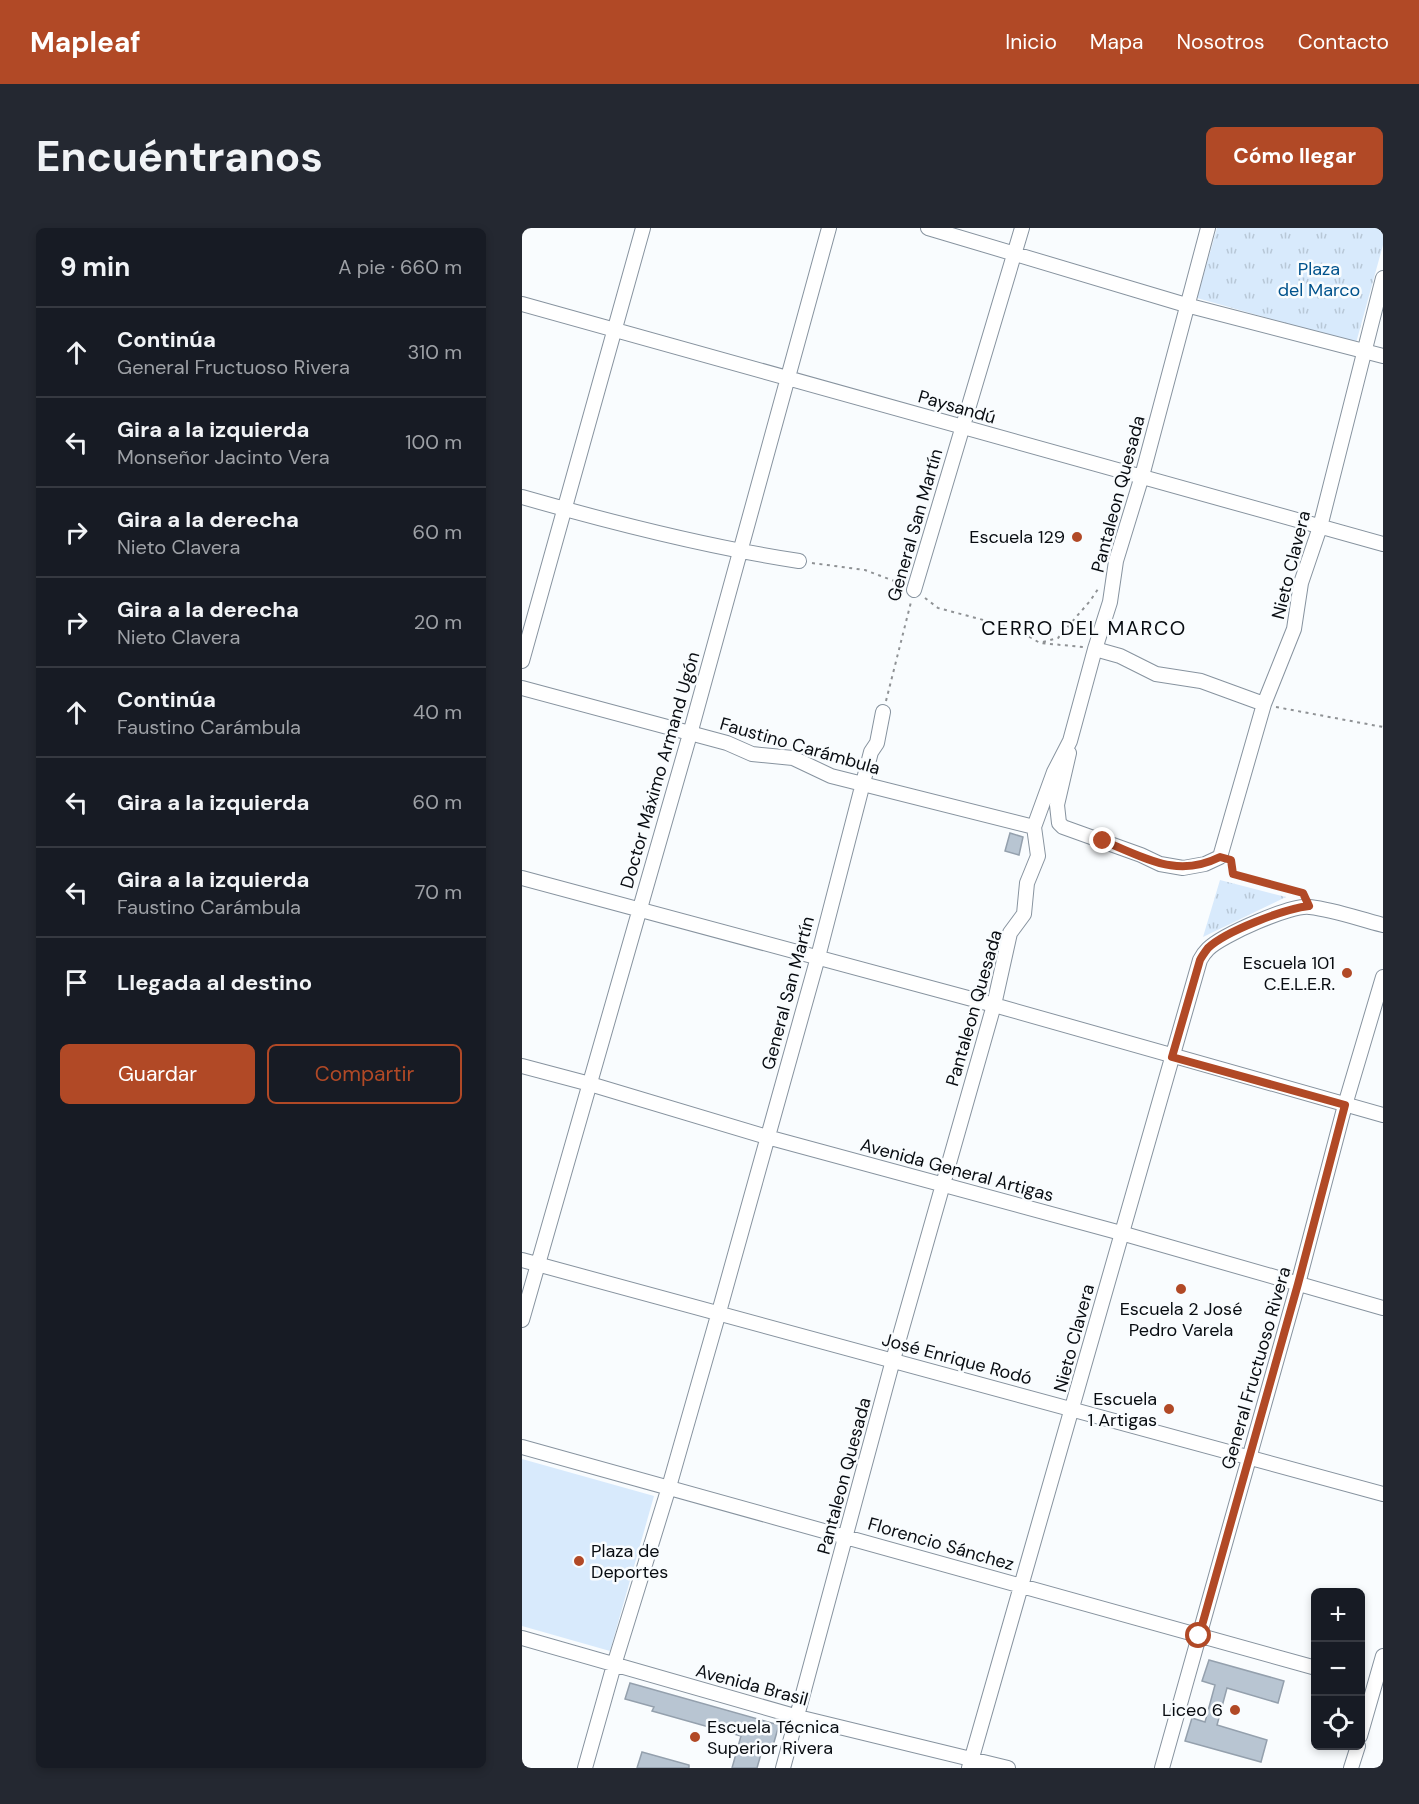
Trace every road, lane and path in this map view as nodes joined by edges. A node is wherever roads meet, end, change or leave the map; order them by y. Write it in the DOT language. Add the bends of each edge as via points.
graph roads {
  1 [pos="643,228"];
  2 [pos="829,228"];
  3 [pos="928,228"];
  4 [pos="1022,228"];
  5 [pos="1208,228"];
  6 [pos="1016,252"];
  7 [pos="1383,278"];
  8 [pos="522,304"];
  9 [pos="1186,305"];
  10 [pos="615,331"];
  11 [pos="1363,351"];
  12 [pos="1383,356"];
  13 [pos="787,378"];
  14 [pos="963,427"];
  15 [pos="1142,476"];
  16 [pos="522,497"];
  17 [pos="564,509"];
  18 [pos="1320,527"];
  19 [pos="1383,544"];
  20 [pos="740,552"];
  21 [pos="799,561"];
  22 [pos="1103,581"];
  23 [pos="914,590"];
  24 [pos="1040,643"];
  25 [pos="1095,649"];
  26 [pos="522,660"];
  27 [pos="522,688"];
  28 [pos="1264,704"];
  29 [pos="883,712"];
  30 [pos="1383,727"];
  31 [pos="690,734"];
  32 [pos="1070,741"];
  33 [pos="863,782"];
  34 [pos="1034,827"];
  35 [pos="1220,857"];
  36 [pos="522,878"];
  37 [pos="1309,906"];
  38 [pos="639,909"];
  39 [pos="1383,925"];
  40 [pos="818,957"];
  41 [pos="1383,977"];
  42 [pos="994,1005"];
  43 [pos="1172,1057"];
  44 [pos="522,1066"];
  45 [pos="590,1084"];
  46 [pos="1345,1105"];
  47 [pos="1383,1115"];
  48 [pos="767,1137"];
  49 [pos="943,1186"];
  50 [pos="1121,1233"];
  51 [pos="522,1260"];
  52 [pos="537,1264"];
  53 [pos="1298,1284"];
  54 [pos="1383,1308"];
  55 [pos="719,1312"];
  56 [pos="522,1320"];
  57 [pos="893,1360"];
  58 [pos="1073,1409"];
  59 [pos="522,1447"];
  60 [pos="1248,1458"];
  61 [pos="669,1487"];
  62 [pos="1383,1494"];
  63 [pos="847,1536"];
  64 [pos="1022,1586"];
  65 [pos="1199,1636"];
  66 [pos="522,1638"];
  67 [pos="1383,1656"];
  68 [pos="614,1665"];
  69 [pos="1311,1667"];
  70 [pos="1379,1685"];
  71 [pos="798,1716"];
  72 [pos="1365,1723"];
  73 [pos="1357,1750"];
  74 [pos="970,1763"];
  75 [pos="585,1768"];
  76 [pos="783,1768"];
  77 [pos="1008,1768"];
  78 [pos="1162,1768"];
  79 [pos="1351,1768"];
  1 -- 10 [label="street"];
  2 -- 13 [label="street, Doctor Máximo Armand Ugón"];
  3 -- 6 [label="street"];
  4 -- 6 [label="street, General San Martín"];
  5 -- 9 [label="street, Pantaleon Quesada"];
  6 -- 9 [label="street"];
  6 -- 14 [label="street, General San Martín"];
  7 -- 11 [label="street, Nieto Clavera"];
  8 -- 10 [label="street, Paysandú"];
  9 -- 11 [label="street"];
  9 -- 15 [label="street, Pantaleon Quesada"];
  10 -- 13 [label="street, Paysandú"];
  10 -- 17 [label="street"];
  11 -- 12 [label="street"];
  11 -- 18 [label="street, Nieto Clavera"];
  13 -- 14 [label="street, Paysandú"];
  13 -- 20 [label="street, Doctor Máximo Armand Ugón"];
  14 -- 15 [label="street, Paysandú"];
  14 -- 23 [label="street, General San Martín"];
  15 -- 18 [label="street, Paysandú"];
  15 -- 25 [label="street, Pantaleon Quesada"];
  16 -- 17 [label="street"];
  17 -- 20 [label="street"];
  17 -- 26 [label="street"];
  18 -- 19 [label="street, Paysandú"];
  18 -- 28 [label="street, Nieto Clavera" via="1301,583 1294,629"];
  20 -- 21 [label="street"];
  20 -- 31 [label="street, Doctor Máximo Armand Ugón"];
  21 -- 23 [label="path" via="865,570"];
  22 -- 24 [label="path" via="1058,638"];
  23 -- 24 [label="path" via="938,608 1014,628"];
  23 -- 29 [label="path, General San Martín"];
  24 -- 25 [label="path"];
  25 -- 28 [label="street" via="1120,656 1156,674 1201,681"];
  25 -- 32 [label="street, Pantaleon Quesada"];
  27 -- 31 [label="street, Faustino Carámbula"];
  28 -- 30 [label="path"];
  28 -- 35 [label="street, Nieto Clavera"];
  29 -- 33 [label="street, General San Martín"];
  31 -- 33 [label="street, Faustino Carámbula" via="752,754 793,758 831,776"];
  31 -- 38 [label="street, Doctor Máximo Armand Ugón"];
  32 -- 34 [label="street, Pantaleon Quesada"];
  32 -- 35 [label="street" via="1057,815 1059,824 1160,864 1183,868"];
  33 -- 34 [label="street, Faustino Carámbula"];
  33 -- 40 [label="street, General San Martín"];
  34 -- 42 [label="street, Pantaleon Quesada" via="1038,856 1027,883 1024,914 1010,933"];
  35 -- 37 [label="path" via="1231,860 1233,874 1303,893"];
  36 -- 38 [label="street"];
  37 -- 39 [label="street"];
  37 -- 43 [label="street, Nieto Clavera" via="1283,911 1208,949 1200,960"];
  38 -- 40 [label="street"];
  38 -- 45 [label="street, Doctor Máximo Armand Ugón"];
  40 -- 42 [label="street"];
  40 -- 48 [label="street, General San Martín"];
  41 -- 46 [label="street, General Fructuoso Rivera"];
  42 -- 43 [label="street"];
  42 -- 49 [label="street, Pantaleon Quesada"];
  43 -- 46 [label="street"];
  43 -- 50 [label="street, Nieto Clavera"];
  44 -- 45 [label="street, Avenida General Artigas"];
  45 -- 48 [label="street, Avenida General Artigas"];
  45 -- 52 [label="street, Doctor Máximo Armand Ugón"];
  46 -- 47 [label="street"];
  46 -- 53 [label="street, General Fructuoso Rivera"];
  48 -- 49 [label="street, Avenida General Artigas"];
  48 -- 55 [label="street, General San Martín"];
  49 -- 50 [label="street, Avenida General Artigas"];
  49 -- 57 [label="street, Pantaleon Quesada"];
  50 -- 53 [label="street, Avenida General Artigas"];
  50 -- 58 [label="street, Nieto Clavera"];
  51 -- 52 [label="street, José Enrique Rodó"];
  52 -- 55 [label="street, José Enrique Rodó"];
  52 -- 56 [label="street, Doctor Máximo Armand Ugón"];
  53 -- 54 [label="street, Avenida General Artigas"];
  53 -- 60 [label="street, General Fructuoso Rivera"];
  55 -- 57 [label="street, José Enrique Rodó"];
  55 -- 61 [label="street, General San Martín"];
  57 -- 58 [label="street, José Enrique Rodó"];
  57 -- 63 [label="street, Pantaleon Quesada"];
  58 -- 60 [label="street, José Enrique Rodó"];
  58 -- 64 [label="street, Nieto Clavera"];
  59 -- 61 [label="street, Florencio Sánchez"];
  60 -- 62 [label="street, José Enrique Rodó"];
  60 -- 65 [label="street, General Fructuoso Rivera"];
  61 -- 63 [label="street, Florencio Sánchez"];
  61 -- 68 [label="street, General San Martín"];
  63 -- 64 [label="street, Florencio Sánchez"];
  63 -- 71 [label="street, Pantaleon Quesada"];
  64 -- 65 [label="street, Florencio Sánchez"];
  64 -- 74 [label="street, Nieto Clavera"];
  65 -- 69 [label="street, Florencio Sánchez"];
  65 -- 78 [label="street, General Fructuoso Rivera"];
  66 -- 68 [label="street, Avenida Brasil"];
  67 -- 70 [label="street"];
  68 -- 71 [label="street, Avenida Brasil"];
  68 -- 75 [label="street, General San Martín"];
  70 -- 72 [label="street"];
  71 -- 74 [label="street, Avenida Brasil"];
  71 -- 76 [label="street, Pantaleon Quesada"];
  73 -- 79 [label="street"];
  74 -- 77 [label="street, Avenida Brasil"];
}
